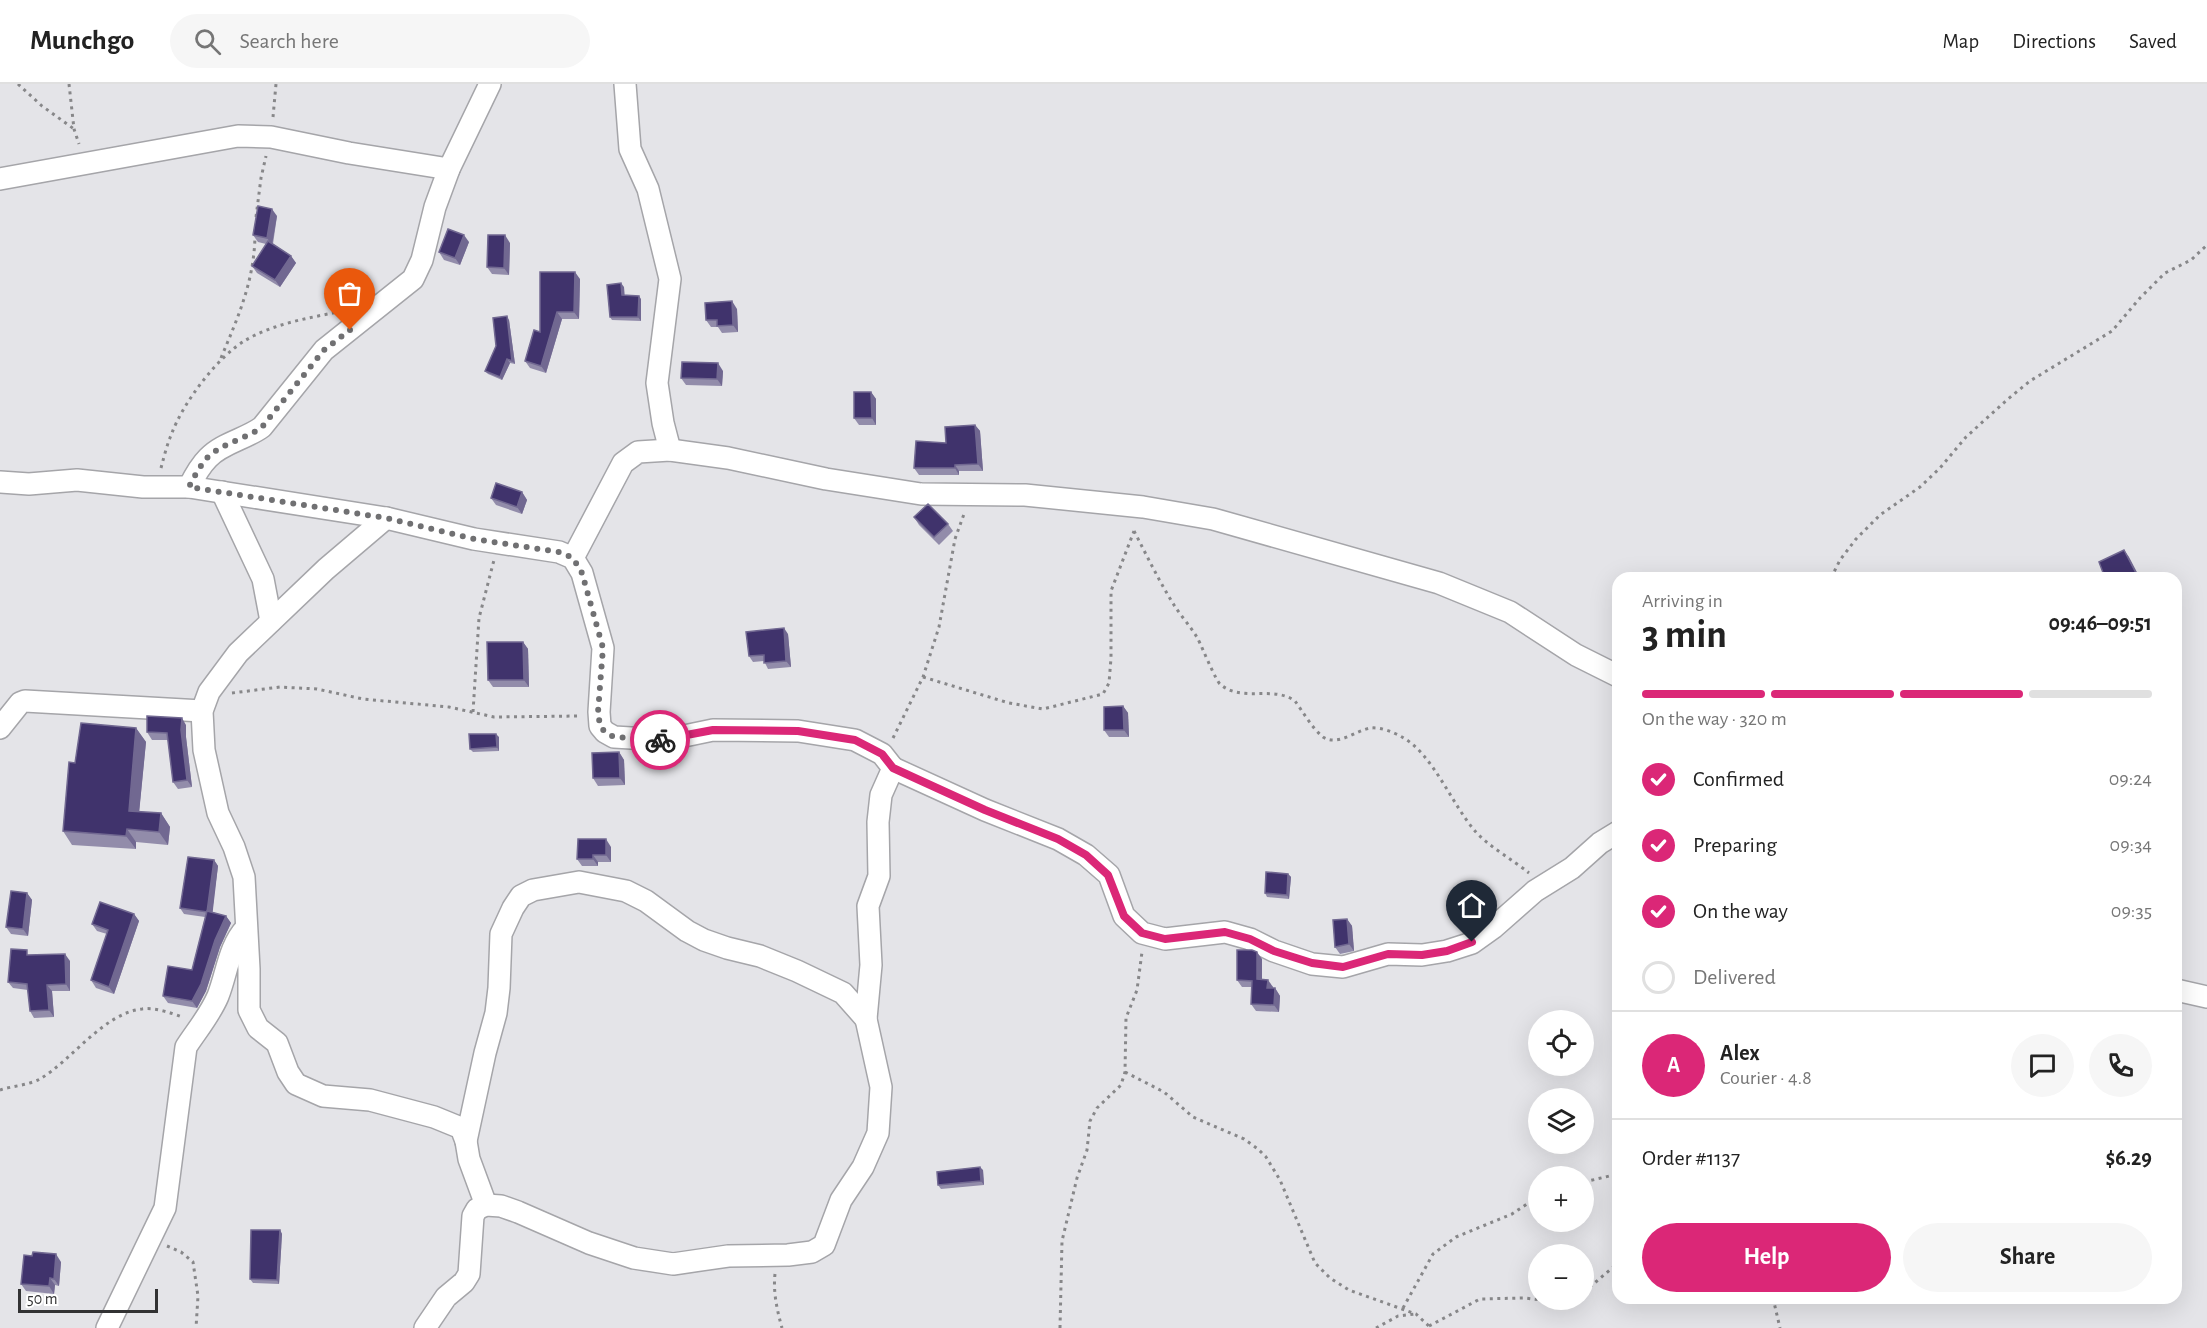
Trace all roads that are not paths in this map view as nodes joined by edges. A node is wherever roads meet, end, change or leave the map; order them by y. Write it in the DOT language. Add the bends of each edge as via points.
graph roads {
  1 [pos="490,84"];
  2 [pos="625,84"];
  3 [pos="449,169"];
  4 [pos="0,179"];
  5 [pos="670,450"];
  6 [pos="0,482"];
  7 [pos="189,487"];
  8 [pos="222,492"];
  9 [pos="386,518"];
  10 [pos="573,558"];
  11 [pos="271,621"];
  12 [pos="1612,673"];
  13 [pos="204,705"];
  14 [pos="0,728"];
  15 [pos="888,761"];
  16 [pos="1612,836"];
  17 [pos="246,928"];
  18 [pos="2182,991"];
  19 [pos="2207,997"];
  20 [pos="866,1019"];
  21 [pos="466,1141"];
  22 [pos="486,1205"];
  23 [pos="107,1328"];
  24 [pos="425,1328"];
  1 -- 3 [label="street"];
  2 -- 5 [label="street" via="630,149 648,189 670,279 657,383"];
  3 -- 4 [label="street" via="271,137 238,136"];
  3 -- 7 [label="street" via="413,279 324,350 262,427 208,457"];
  5 -- 10 [label="street" via="638,452 623,463"];
  5 -- 12 [label="street" via="921,494 1025,495 1143,507 1213,519 1439,582 1510,612 1576,655"];
  6 -- 7 [label="street" via="77,480"];
  7 -- 8 [label="street"];
  8 -- 9 [label="street"];
  8 -- 11 [label="street" via="262,579"];
  9 -- 10 [label="street"];
  9 -- 11 [label="street"];
  10 -- 15 [label="street" via="582,573 603,648 599,716 605,732 614,737 665,740 713,730 798,731 855,740"];
  11 -- 13 [label="street" via="238,653 208,692"];
  13 -- 14 [label="street" via="26,701"];
  13 -- 17 [label="street" via="204,750 218,813 244,878"];
  15 -- 16 [label="street" via="1086,855 1108,875 1124,916 1142,933 1165,939 1225,932 1312,963 1343,967 1388,954 1422,955 1472,942 1534,891 1572,868"];
  15 -- 20 [label="street" via="880,795 879,876 868,906 871,965"];
  17 -- 21 [label="street" via="249,1010 258,1028 277,1043 296,1083 323,1096 370,1100 434,1116 461,1128"];
  17 -- 23 [label="street" via="235,944 218,996 186,1047 165,1208"];
  18 -- 19 [label="street"];
  20 -- 21 [label="street" via="843,993 760,956 704,940 626,891 579,882 533,890 521,896 501,934 495,1013"];
  20 -- 22 [label="street" via="881,1087 878,1133 863,1167 840,1200 824,1245 812,1252 728,1256 673,1264 634,1258 518,1212"];
  21 -- 22 [label="street"];
  22 -- 24 [label="street" via="473,1216 469,1274 446,1297"];
}
